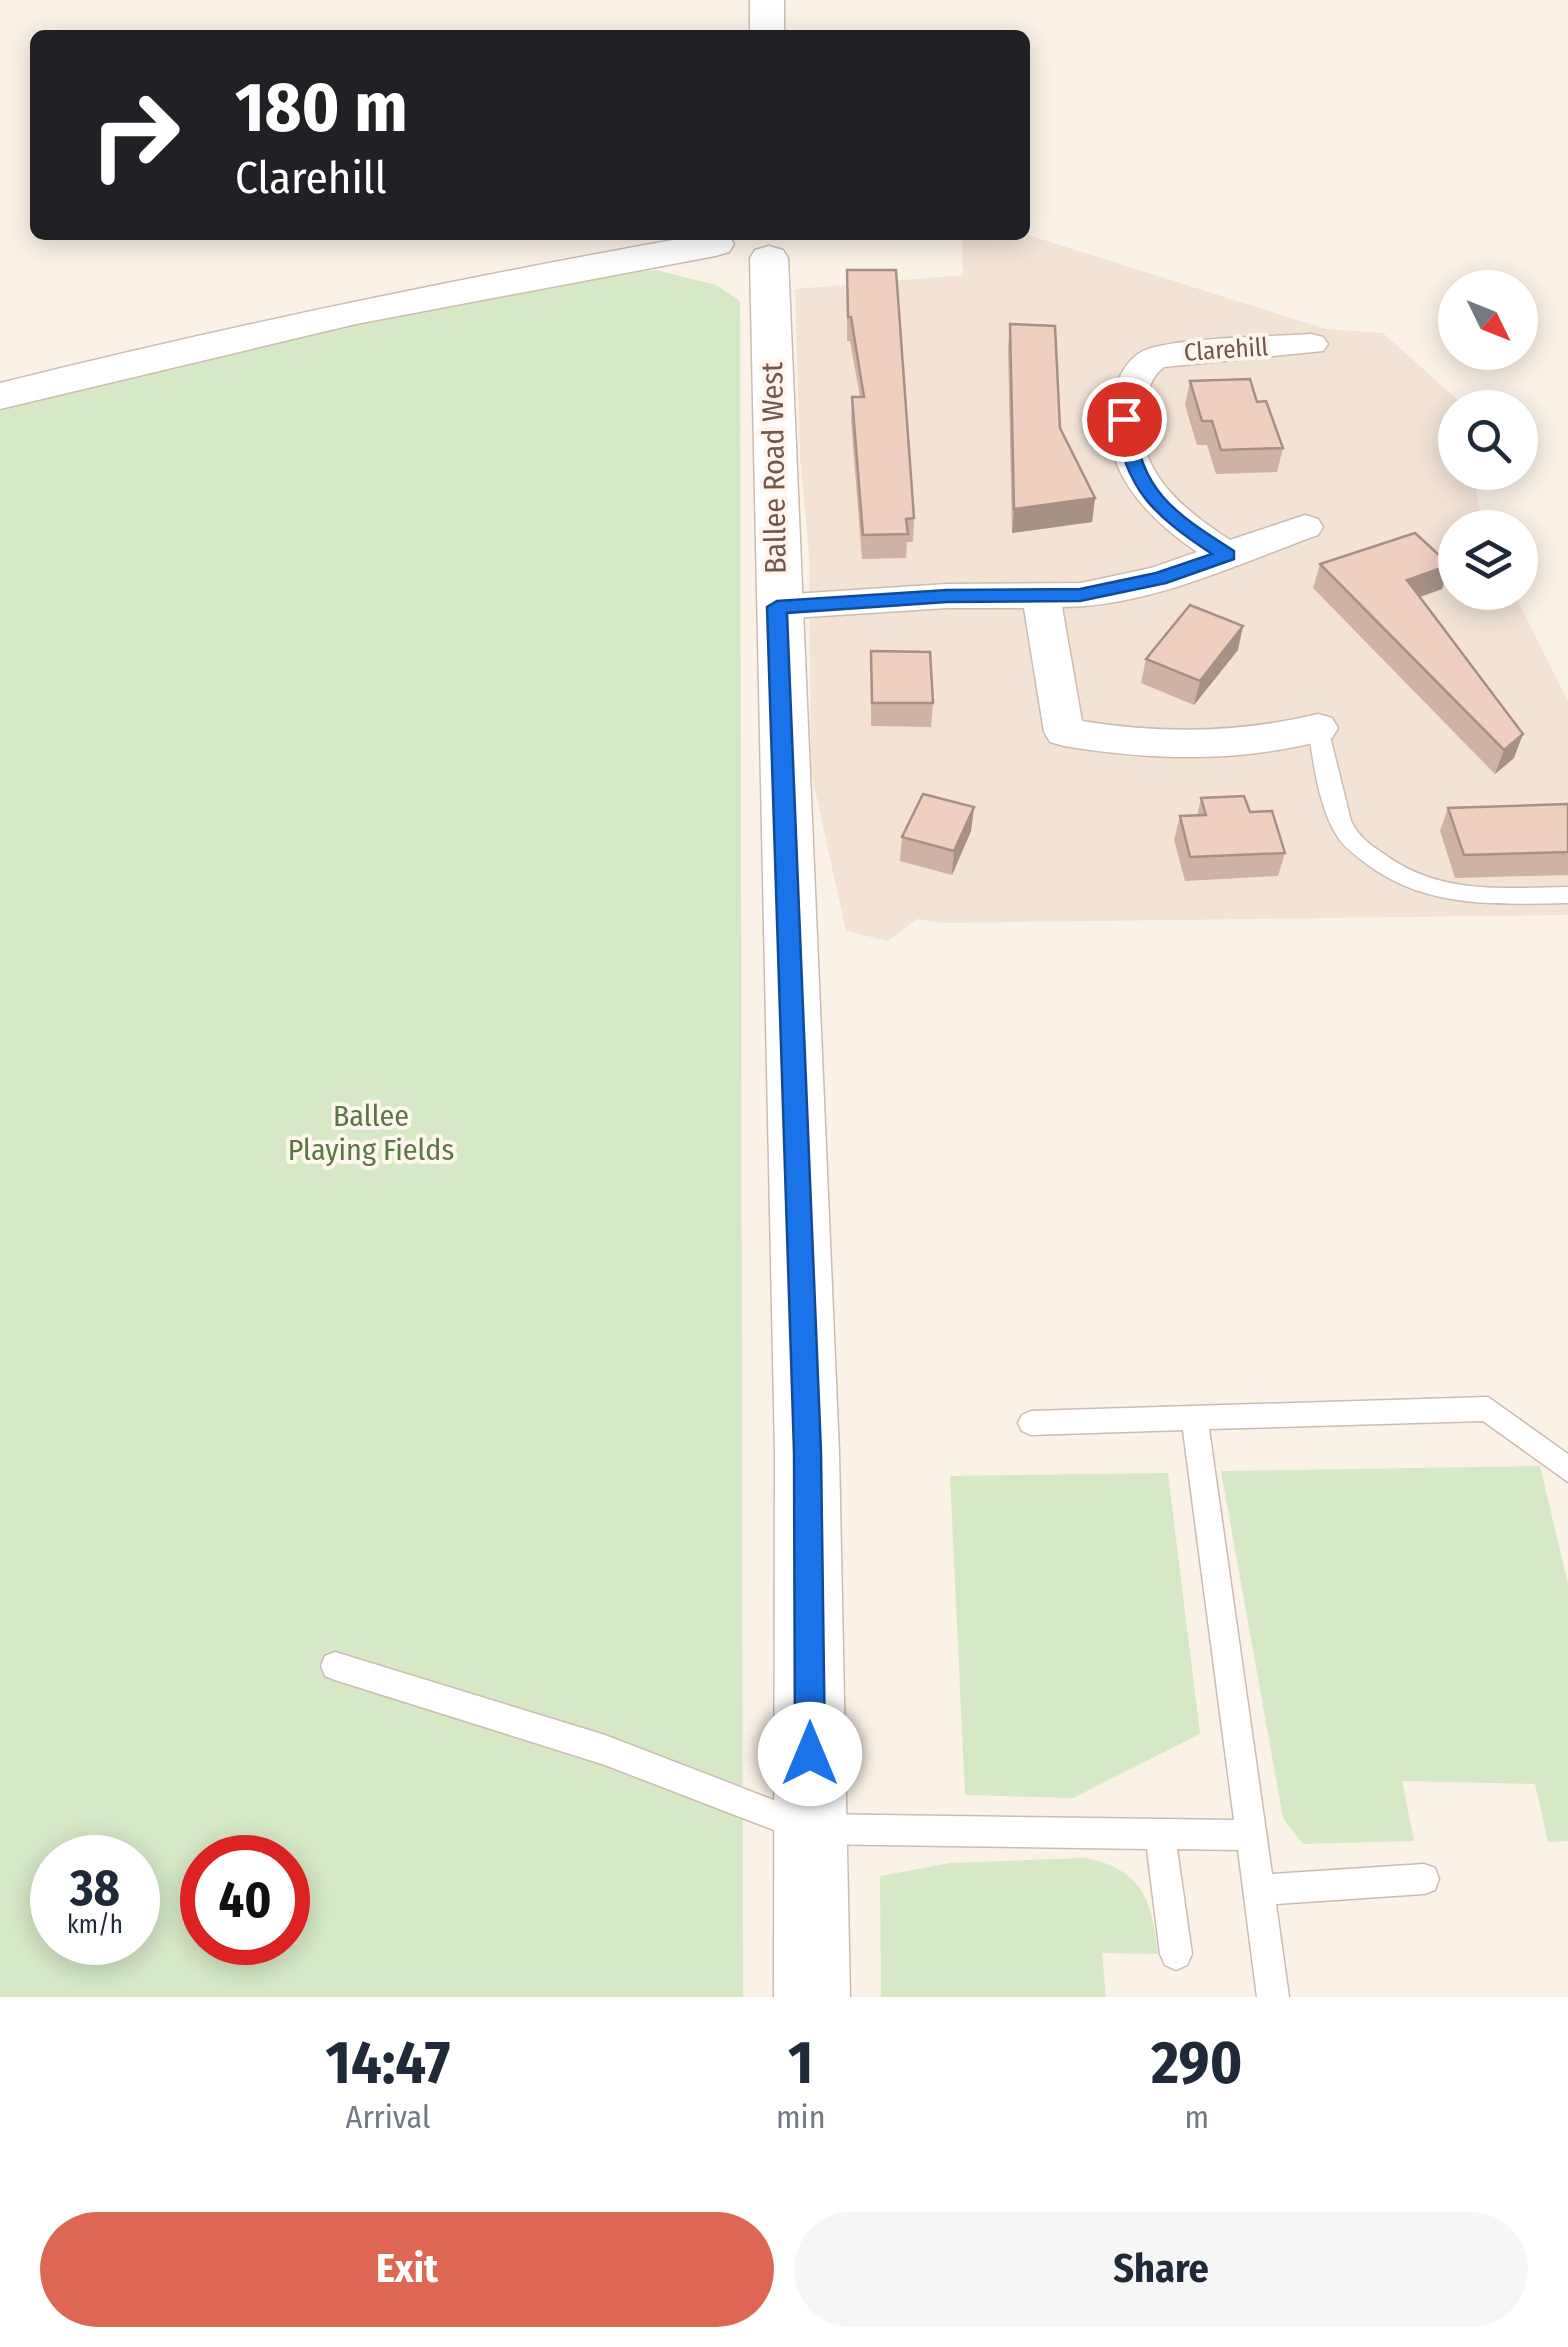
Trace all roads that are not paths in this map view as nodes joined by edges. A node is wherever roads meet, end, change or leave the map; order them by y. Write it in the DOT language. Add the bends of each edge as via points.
graph roads {
  1 [pos="767,0"];
  2 [pos="767,30"];
  3 [pos="748,243"];
  4 [pos="1311,344"];
  5 [pos="0,396"];
  6 [pos="1305,527"];
  7 [pos="1228,555"];
  8 [pos="1041,595"];
  9 [pos="777,607"];
  10 [pos="1318,728"];
  11 [pos="1568,895"];
  12 [pos="1196,1420"];
  13 [pos="1031,1423"];
  14 [pos="1568,1470"];
  15 [pos="335,1666"];
  16 [pos="810,1829"];
  17 [pos="1160,1833"];
  18 [pos="1250,1835"];
  19 [pos="1424,1879"];
  20 [pos="1258,1890"];
  21 [pos="1176,1954"];
  22 [pos="812,1997"];
  23 [pos="1273,1997"];
  1 -- 2 [label="street"];
  3 -- 5 [label="street, Ballee Road West" via="492,283 164,353"];
  3 -- 9 [label="street, Ballee Road West"];
  4 -- 7 [label="street, Clarehill" via="1158,356 1137,373 1124,434 1134,471 1165,511"];
  6 -- 7 [label="street"];
  7 -- 8 [label="street" via="1107,591"];
  8 -- 9 [label="street"];
  8 -- 10 [label="street" via="1064,732 1222,742"];
  9 -- 16 [label="street, Ballee Road West" via="807,1452"];
  10 -- 11 [label="lane" via="1326,778 1347,836 1390,873 1422,889 1464,896"];
  12 -- 13 [label="lane"];
  12 -- 14 [label="lane" via="1488,1409"];
  12 -- 18 [label="lane"];
  15 -- 16 [label="lane" via="606,1750"];
  16 -- 17 [label="lane"];
  16 -- 22 [label="street, Ballee Road West"];
  17 -- 18 [label="lane"];
  17 -- 21 [label="lane"];
  18 -- 20 [label="lane"];
  19 -- 20 [label="lane"];
  20 -- 23 [label="lane"];
}
